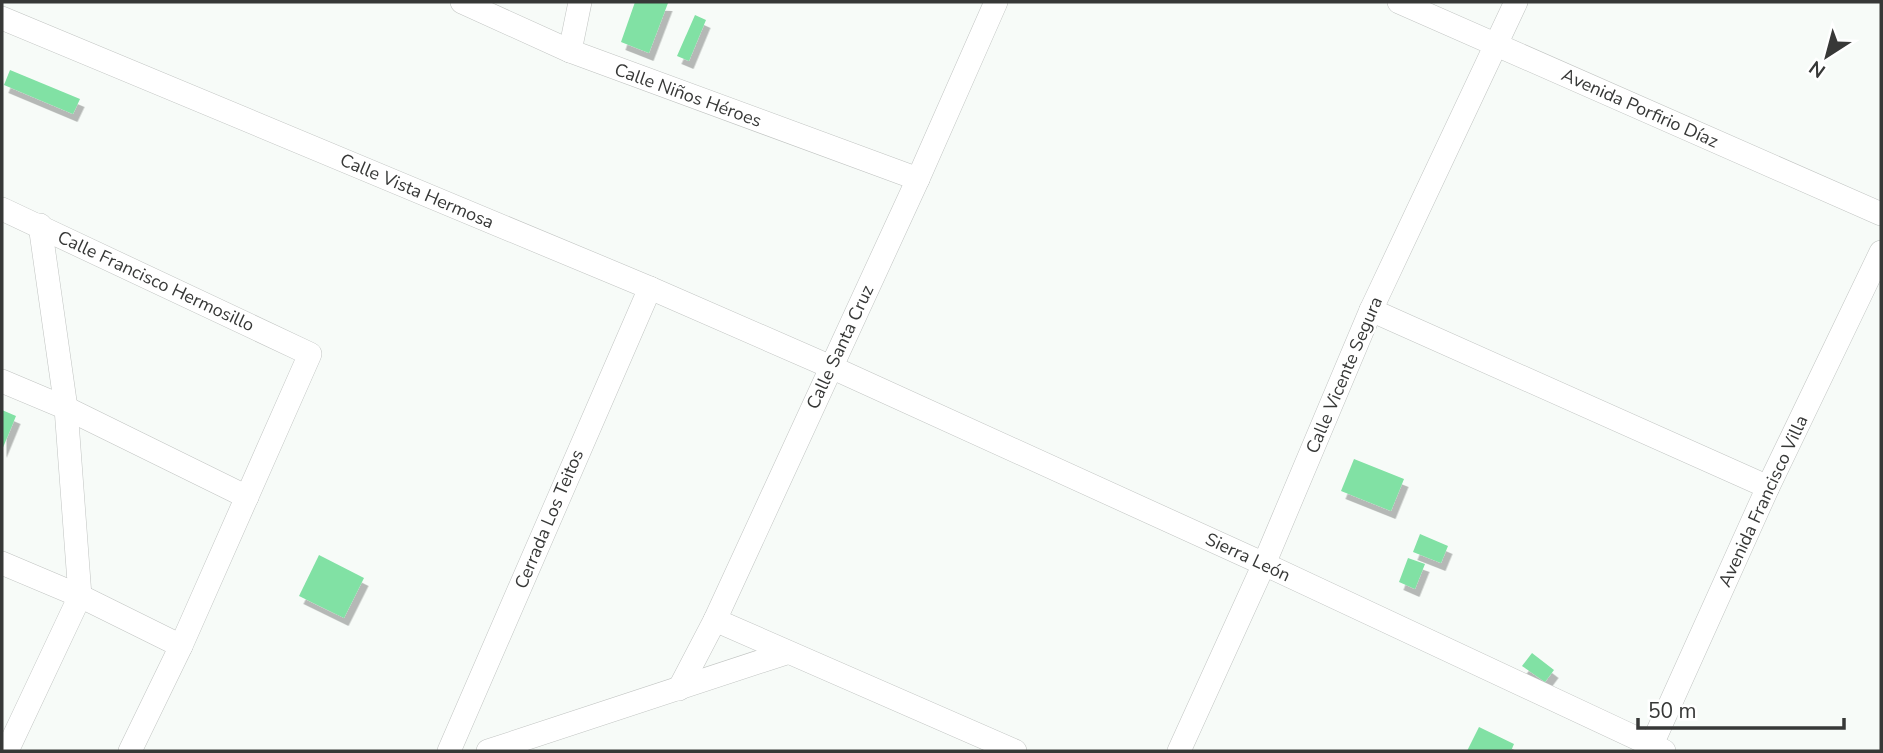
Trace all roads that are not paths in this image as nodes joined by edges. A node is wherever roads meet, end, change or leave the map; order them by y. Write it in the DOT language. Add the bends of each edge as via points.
graph roads {
  1 [pos="462,2"];
  2 [pos="580,2"];
  3 [pos="996,2"];
  4 [pos="1399,2"];
  5 [pos="1516,2"];
  6 [pos="2,18"];
  7 [pos="1497,44"];
  8 [pos="570,51"];
  9 [pos="918,179"];
  10 [pos="2,209"];
  11 [pos="1881,214"];
  12 [pos="40,225"];
  13 [pos="1881,252"];
  14 [pos="650,288"];
  15 [pos="1371,310"];
  16 [pos="831,367"];
  17 [pos="2,381"];
  18 [pos="66,408"];
  19 [pos="1768,487"];
  20 [pos="247,497"];
  21 [pos="2,564"];
  22 [pos="1264,564"];
  23 [pos="80,596"];
  24 [pos="715,620"];
  25 [pos="181,646"];
  26 [pos="786,653"];
  27 [pos="679,689"];
  28 [pos="1655,750"];
  29 [pos="7,751"];
  30 [pos="130,751"];
  31 [pos="449,751"];
  32 [pos="488,751"];
  33 [pos="1015,751"];
  34 [pos="1179,751"];
  1 -- 8 [label="street, Calle Niños Héroes"];
  2 -- 8 [label="street"];
  3 -- 9 [label="street, Calle Santa Cruz"];
  4 -- 7 [label="street, Avenida Porfirio Díaz"];
  5 -- 7 [label="street, Calle Vicente Segura"];
  6 -- 14 [label="street, Calle Vista Hermosa"];
  7 -- 11 [label="street, Avenida Porfirio Díaz"];
  7 -- 15 [label="street, Calle Vicente Segura"];
  8 -- 9 [label="street, Calle Niños Héroes"];
  9 -- 16 [label="street, Calle Santa Cruz"];
  10 -- 12 [label="street, Calle Francisco Hermosillo"];
  12 -- 18 [label="street"];
  12 -- 20 [label="street, Calle Francisco Hermosillo" via="310,354"];
  13 -- 19 [label="street, Avenida Francisco Villa"];
  14 -- 16 [label="street, Calle Vista Hermosa"];
  14 -- 31 [label="street, Cerrada Los Teitos"];
  15 -- 19 [label="street"];
  15 -- 22 [label="street, Calle Vicente Segura"];
  16 -- 22 [label="street, Sierra León"];
  16 -- 24 [label="street, Calle Santa Cruz"];
  17 -- 18 [label="street"];
  18 -- 20 [label="street"];
  18 -- 23 [label="street"];
  19 -- 28 [label="street, Avenida Francisco Villa"];
  20 -- 25 [label="street"];
  21 -- 23 [label="street"];
  22 -- 28 [label="street, Sierra León"];
  22 -- 34 [label="street, Calle Vicente Segura"];
  23 -- 25 [label="street"];
  23 -- 29 [label="street"];
  24 -- 26 [label="street"];
  24 -- 27 [label="street, Calle Santa Cruz"];
  25 -- 30 [label="street"];
  26 -- 27 [label="street"];
  26 -- 33 [label="street"];
  27 -- 32 [label="street"];
}
